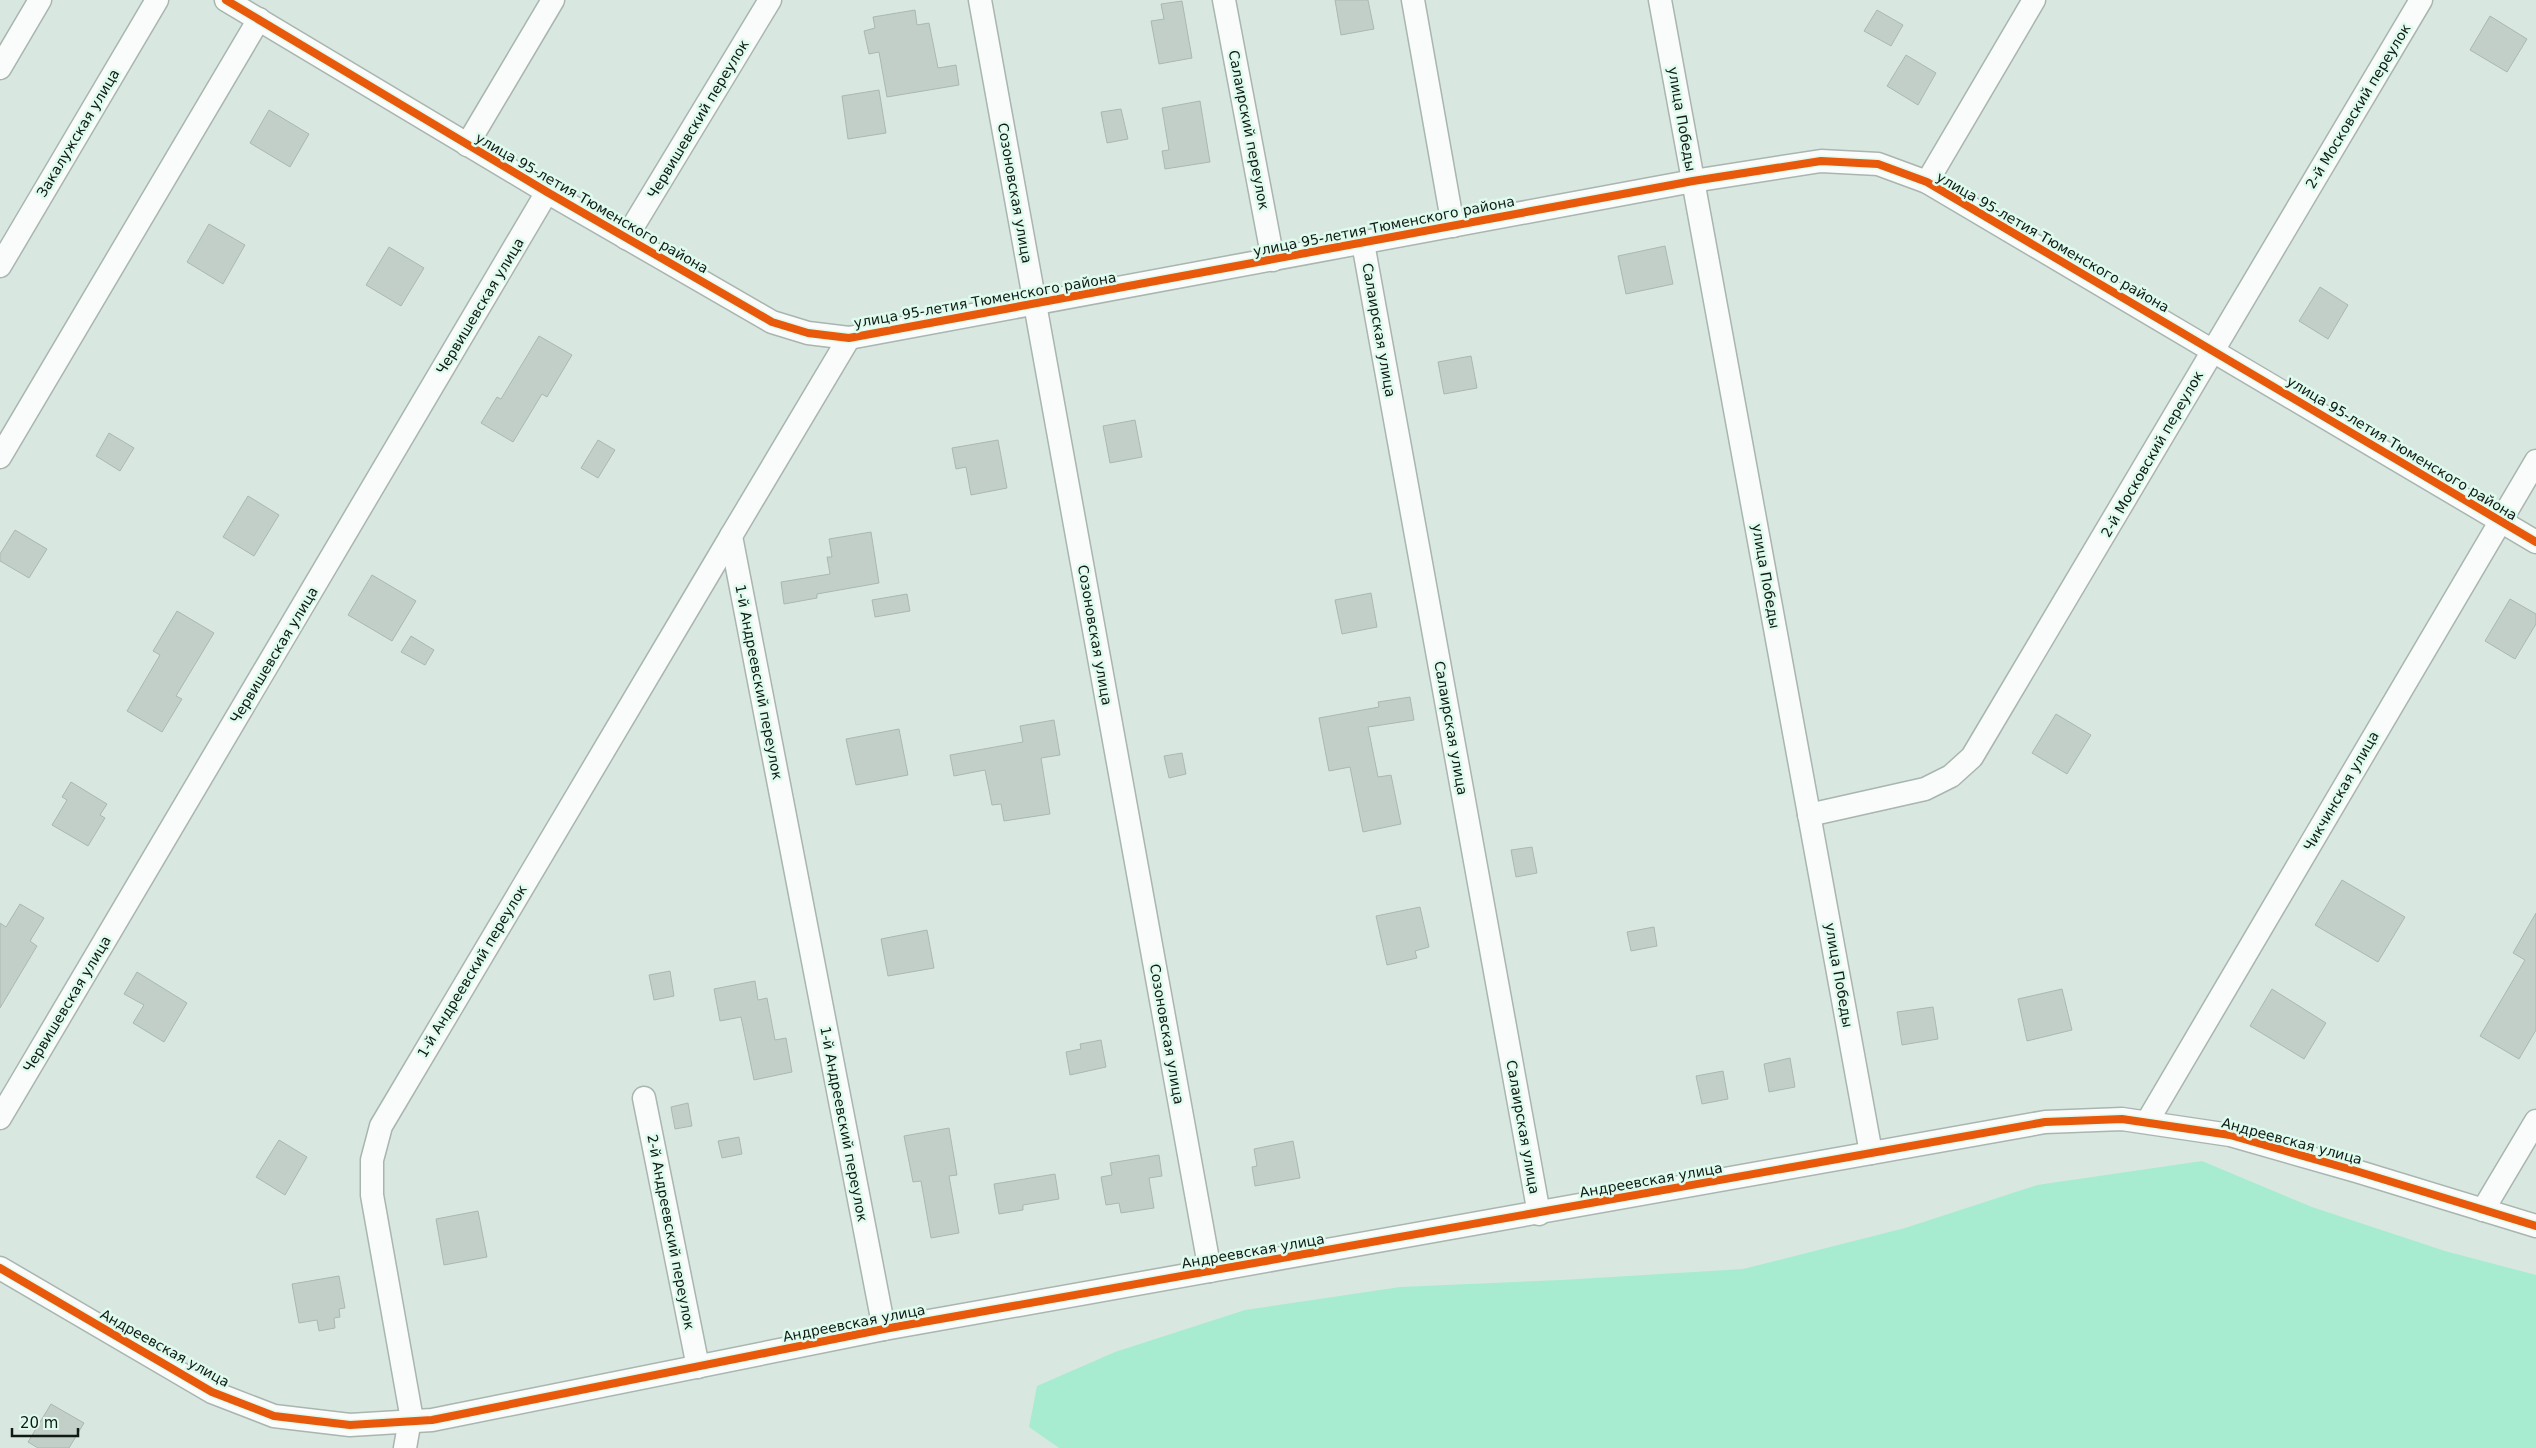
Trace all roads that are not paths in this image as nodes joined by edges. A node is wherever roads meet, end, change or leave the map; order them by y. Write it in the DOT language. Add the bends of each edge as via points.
graph roads {
  1 [pos="40,0"];
  2 [pos="157,0"];
  3 [pos="226,0"];
  4 [pos="553,0"];
  5 [pos="770,0"];
  6 [pos="980,0"];
  7 [pos="1224,0"];
  8 [pos="1412,0"];
  9 [pos="1660,0"];
  10 [pos="2034,0"];
  11 [pos="2421,0"];
  12 [pos="259,19"];
  13 [pos="0,68"];
  14 [pos="467,145"];
  15 [pos="1694,181"];
  16 [pos="1927,182"];
  17 [pos="547,192"];
  18 [pos="1453,226"];
  19 [pos="626,238"];
  20 [pos="1363,243"];
  21 [pos="1273,260"];
  22 [pos="0,266"];
  23 [pos="1036,304"];
  24 [pos="849,338"];
  25 [pos="2213,350"];
  26 [pos="0,457"];
  27 [pos="2536,461"];
  28 [pos="2500,521"];
  29 [pos="731,536"];
  30 [pos="2536,542"];
  31 [pos="1809,815"];
  32 [pos="644,1098"];
  33 [pos="0,1118"];
  34 [pos="2536,1121"];
  35 [pos="2147,1122"];
  36 [pos="1871,1153"];
  37 [pos="2483,1210"];
  38 [pos="1539,1214"];
  39 [pos="2536,1226"];
  40 [pos="0,1268"];
  41 [pos="1210,1271"];
  42 [pos="884,1330"];
  43 [pos="698,1367"];
  44 [pos="410,1422"];
  45 [pos="405,1448"];
  1 -- 13 [label="street"];
  2 -- 22 [label="street, Закалужская улица"];
  3 -- 12 [label="street, улица 95-летия Тюменского района"];
  4 -- 14 [label="street"];
  5 -- 19 [label="street, Червишевский переулок"];
  6 -- 23 [label="street, Созоновская улица"];
  7 -- 21 [label="street, Салаирский переулок"];
  8 -- 18 [label="street"];
  9 -- 15 [label="street, улица Победы"];
  10 -- 16 [label="street"];
  11 -- 25 [label="street, 2-й Московский переулок"];
  12 -- 14 [label="street, улица 95-летия Тюменского района"];
  12 -- 26 [label="street"];
  14 -- 17 [label="street, улица 95-летия Тюменского района"];
  15 -- 16 [label="street, улица 95-летия Тюменского района" via="1821,161 1878,164"];
  15 -- 18 [label="street, улица 95-летия Тюменского района"];
  15 -- 31 [label="street, улица Победы"];
  16 -- 25 [label="street, улица 95-летия Тюменского района"];
  17 -- 19 [label="street, улица 95-летия Тюменского района"];
  17 -- 33 [label="street, Червишевская улица"];
  18 -- 20 [label="street, улица 95-летия Тюменского района"];
  19 -- 24 [label="street, улица 95-летия Тюменского района" via="772,322 808,333"];
  20 -- 21 [label="street, улица 95-летия Тюменского района"];
  20 -- 38 [label="street, Салаирская улица"];
  21 -- 23 [label="street, улица 95-летия Тюменского района"];
  23 -- 24 [label="street, улица 95-летия Тюменского района"];
  23 -- 41 [label="street, Созоновская улица"];
  24 -- 29 [label="street, 1-й Андреевский переулок"];
  25 -- 28 [label="street, улица 95-летия Тюменского района"];
  25 -- 31 [label="street, 2-й Московский переулок" via="1972,757 1951,776 1925,790"];
  27 -- 28 [label="street, Чикчинская улица"];
  28 -- 30 [label="street, улица 95-летия Тюменского района"];
  28 -- 35 [label="street, Чикчинская улица"];
  29 -- 42 [label="street, 1-й Андреевский переулок"];
  29 -- 44 [label="street, 1-й Андреевский переулок" via="380,1126 372,1160 374,1211"];
  31 -- 36 [label="street, улица Победы"];
  32 -- 43 [label="street, 2-й Андреевский переулок"];
  34 -- 37 [label="street"];
  35 -- 36 [label="street, Андреевская улица" via="2106,1118 2045,1122"];
  35 -- 37 [label="street, Андреевская улица" via="2230,1135"];
  36 -- 38 [label="street, Андреевская улица"];
  37 -- 39 [label="street, Андреевская улица"];
  38 -- 41 [label="street, Андреевская улица"];
  40 -- 44 [label="street, Андреевская улица" via="212,1392 274,1416 350,1425"];
  41 -- 42 [label="street, Андреевская улица"];
  42 -- 43 [label="street, Андреевская улица"];
  43 -- 44 [label="street, Андреевская улица"];
  44 -- 45 [label="street, 1-й Андреевский переулок"];
}
